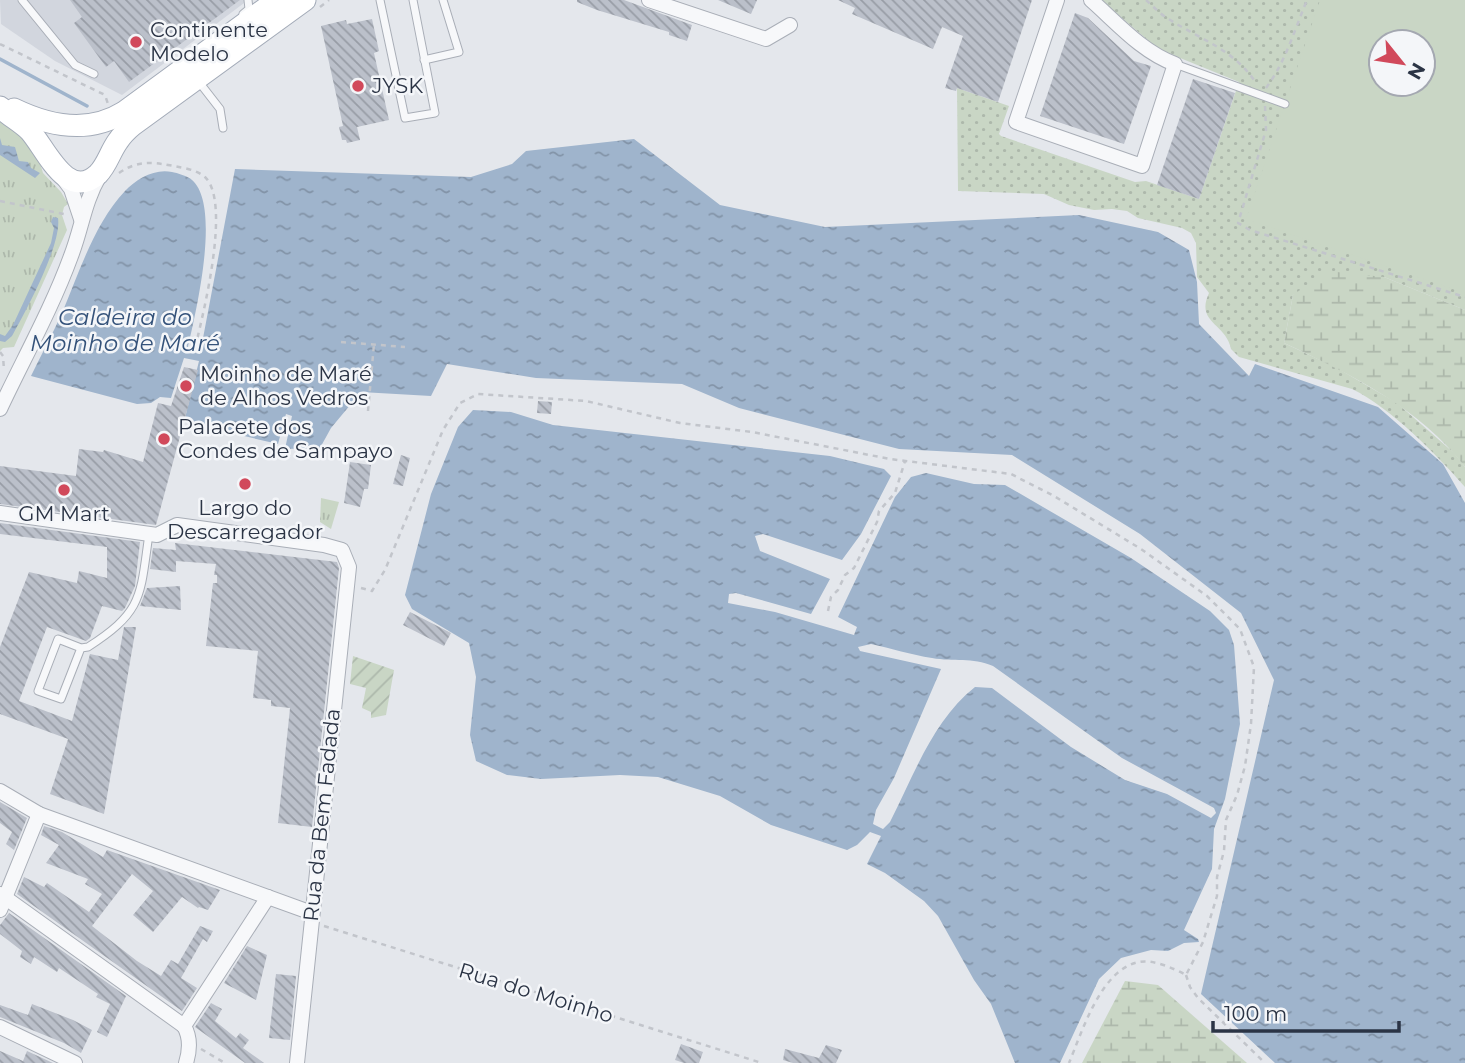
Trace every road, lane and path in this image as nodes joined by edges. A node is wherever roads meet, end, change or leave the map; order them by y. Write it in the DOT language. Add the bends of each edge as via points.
graph roads {
  1 [pos="22,0"];
  2 [pos="248,0"];
  3 [pos="277,0"];
  4 [pos="329,0"];
  5 [pos="380,0"];
  6 [pos="413,0"];
  7 [pos="443,0"];
  8 [pos="649,0"];
  9 [pos="1057,0"];
  10 [pos="1091,0"];
  11 [pos="1146,0"];
  12 [pos="1307,0"];
  13 [pos="669,3"];
  14 [pos="312,4"];
  15 [pos="790,25"];
  16 [pos="0,44"];
  17 [pos="212,47"];
  18 [pos="424,60"];
  19 [pos="1175,64"];
  20 [pos="94,74"];
  21 [pos="196,79"];
  22 [pos="1261,95"];
  23 [pos="1285,104"];
  24 [pos="0,105"];
  25 [pos="114,118"];
  26 [pos="77,125"];
  27 [pos="223,128"];
  28 [pos="54,166"];
  29 [pos="110,167"];
  30 [pos="0,201"];
  31 [pos="81,219"];
  32 [pos="1465,298"];
  33 [pos="341,342"];
  34 [pos="374,344"];
  35 [pos="405,347"];
  36 [pos="0,352"];
  37 [pos="196,353"];
  38 [pos="5,377"];
  39 [pos="0,409"];
  40 [pos="368,411"];
  41 [pos="905,461"];
  42 [pos="0,513"];
  43 [pos="149,533"];
  44 [pos="348,585"];
  45 [pos="828,611"];
  46 [pos="81,648"];
  47 [pos="0,791"];
  48 [pos="40,814"];
  49 [pos="268,897"];
  50 [pos="2,900"];
  51 [pos="311,917"];
  52 [pos="1186,975"];
  53 [pos="184,1026"];
  54 [pos="0,1027"];
  55 [pos="189,1042"];
  56 [pos="68,1062"];
  57 [pos="186,1063"];
  58 [pos="225,1063"];
  59 [pos="296,1063"];
  60 [pos="762,1063"];
  61 [pos="1069,1063"];
  62 [pos="1265,1063"];
  1 -- 20 [label="lane" via="75,65"];
  2 -- 17 [label="lane" via="249,9"];
  3 -- 17 [label="main road"];
  4 -- 14 [label="path"];
  5 -- 18 [label="lane" via="405,118 435,113"];
  6 -- 18 [label="lane"];
  7 -- 18 [label="lane" via="459,52"];
  8 -- 13 [label="street"];
  9 -- 19 [label="street" via="1016,122 1142,166"];
  10 -- 19 [label="street" via="1141,45"];
  11 -- 22 [label="path" via="1164,17 1241,62"];
  12 -- 22 [label="path" via="1290,49"];
  13 -- 15 [label="street" via="766,39"];
  14 -- 21 [label="main road"];
  16 -- 25 [label="path" via="105,95"];
  17 -- 25 [label="main road"];
  19 -- 22 [label="lane"];
  21 -- 27 [label="lane" via="220,109"];
  21 -- 29 [label="main road" via="118,139"];
  22 -- 23 [label="lane"];
  22 -- 32 [label="path" via="1266,130 1238,223"];
  24 -- 26 [label="main road" via="52,124"];
  24 -- 28 [label="main road" via="30,132"];
  25 -- 26 [label="main road"];
  26 -- 28 [label="main road" via="61,131 55,139 51,151"];
  26 -- 29 [label="main road" via="102,134"];
  28 -- 29 [label="main road" via="79,182"];
  28 -- 31 [label="street" via="71,189"];
  29 -- 31 [label="street" via="92,189"];
  29 -- 37 [label="path" via="160,163 196,172 212,187 216,244"];
  30 -- 31 [label="path"];
  31 -- 39 [label="street" via="71,258"];
  33 -- 34 [label="path"];
  34 -- 35 [label="path"];
  34 -- 40 [label="path"];
  36 -- 38 [label="path"];
  41 -- 44 [label="path" via="586,401 478,394 460,403 443,430 372,591"];
  41 -- 45 [label="path" via="895,493 879,511 854,568 831,597"];
  41 -- 52 [label="path" via="1011,474 1141,549 1207,596 1240,629 1254,667 1251,724 1237,795 1226,820 1217,896 1203,942"];
  42 -- 43 [label="street"];
  43 -- 44 [label="street, Rua da Bem Fadada" via="177,526 324,545 342,550 349,568"];
  43 -- 46 [label="lane" via="132,611 102,638"];
  44 -- 51 [label="street, Rua da Bem Fadada"];
  46 -- 46 [label="lane" via="58,639 38,691 61,699"];
  47 -- 48 [label="street"];
  48 -- 49 [label="street"];
  48 -- 50 [label="street"];
  49 -- 51 [label="street"];
  49 -- 53 [label="street"];
  50 -- 53 [label="street"];
  51 -- 59 [label="street, Rua da Bem Fadada"];
  51 -- 60 [label="path, Rua do Moinho" via="434,962"];
  52 -- 61 [label="path" via="1141,961 1125,966 1092,1009"];
  52 -- 62 [label="path" via="1198,998"];
  53 -- 55 [label="street"];
  54 -- 56 [label="street"];
  55 -- 57 [label="street"];
  55 -- 58 [label="path"];
}
